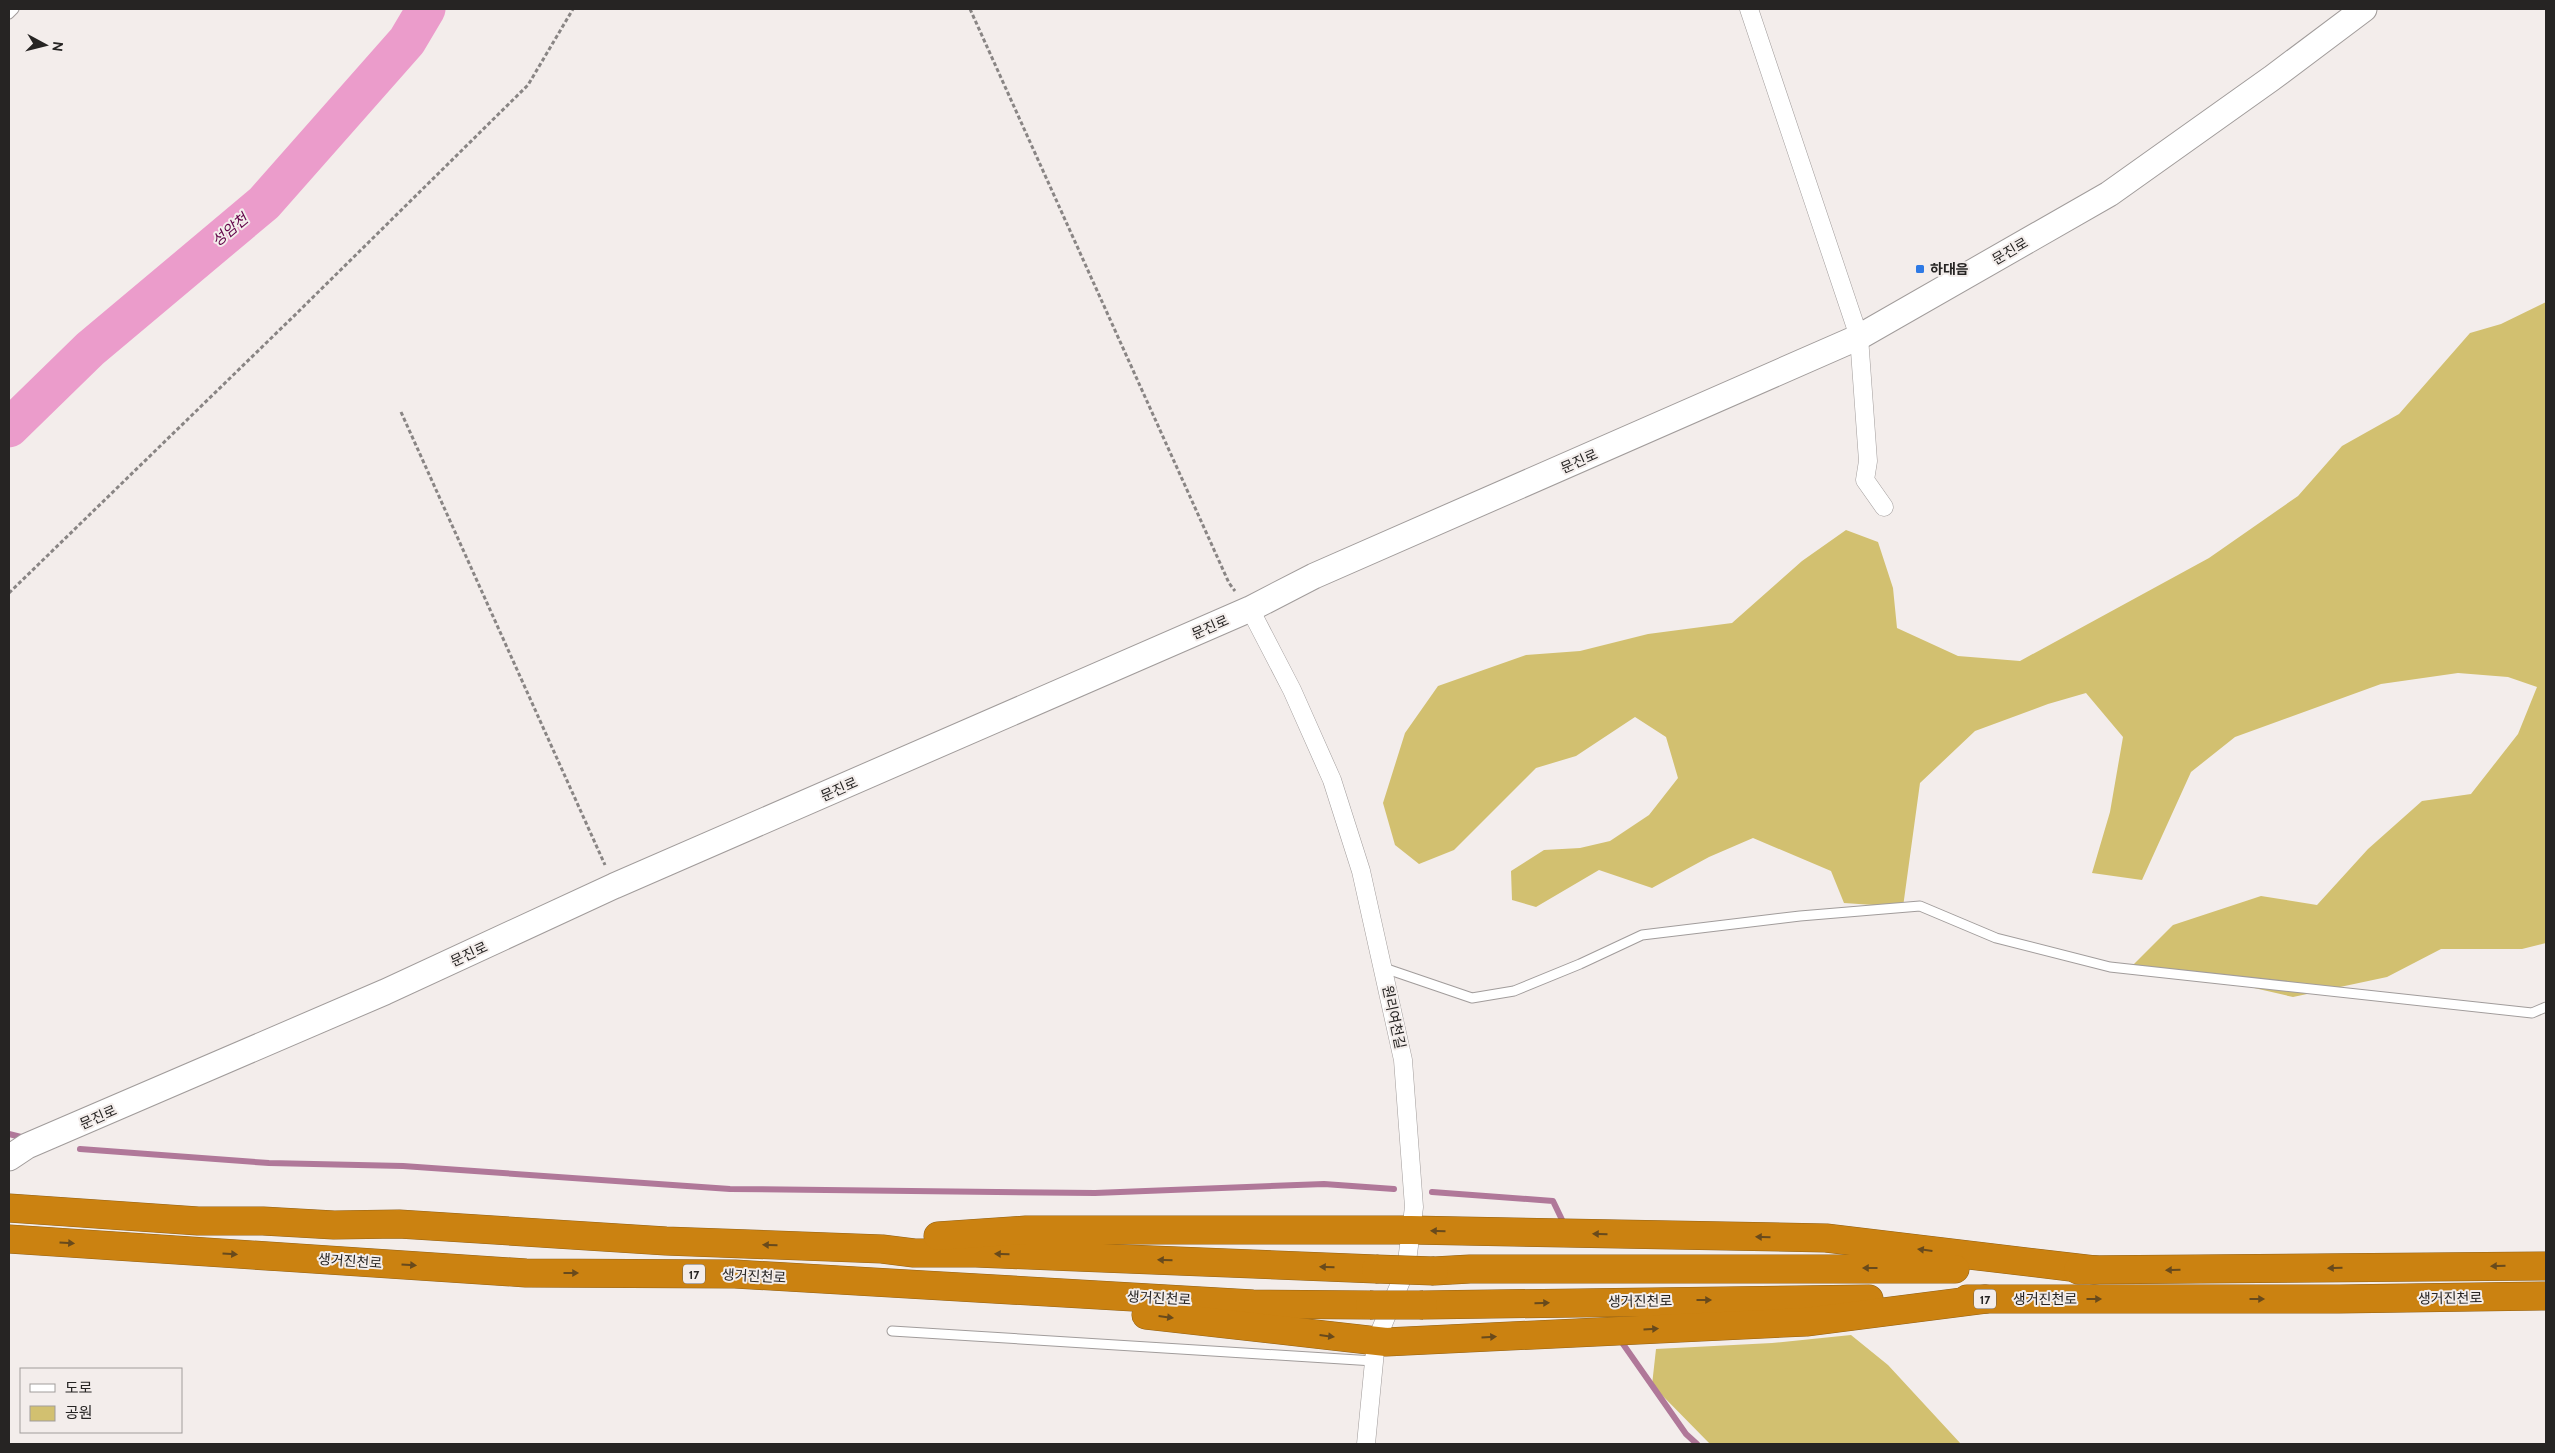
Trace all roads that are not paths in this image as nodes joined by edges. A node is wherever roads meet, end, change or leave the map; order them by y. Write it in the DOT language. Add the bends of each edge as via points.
graph roads {
  1 [pos="14,9"];
  2 [pos="1749,9"];
  3 [pos="2364,9"];
  4 [pos="9,14"];
  5 [pos="1859,337"];
  6 [pos="1884,507"];
  7 [pos="1250,610"];
  8 [pos="1384,968"];
  9 [pos="2546,1007"];
  10 [pos="9,1158"];
  11 [pos="17,1209"];
  12 [pos="1411,1230"];
  13 [pos="14,1239"];
  14 [pos="799,1246"];
  15 [pos="2546,1266"];
  16 [pos="2095,1270"];
  17 [pos="856,1281"];
  18 [pos="2546,1296"];
  19 [pos="1986,1299"];
  20 [pos="892,1332"];
  21 [pos="1375,1351"];
  22 [pos="1366,1444"];
  1 -- 4 [label="lane"];
  2 -- 5 [label="street"];
  3 -- 5 [label="street, 문진로" via="2109,194"];
  5 -- 6 [label="street" via="1868,461 1865,480"];
  5 -- 7 [label="street, 문진로" via="1314,576"];
  7 -- 8 [label="street, 원리여천길" via="1292,690 1332,780 1361,871"];
  7 -- 10 [label="street, 문진로" via="614,886 385,992 27,1146"];
  8 -- 9 [label="lane" via="1472,998 1514,991 1642,935 1800,916 1920,906 1996,938 2110,967 2532,1013"];
  8 -- 12 [label="street, 원리여천길" via="1403,1060 1408,1107 1414,1207"];
  14 -- 11 [label="highway, 17, one-way" via="399,1224 198,1221"];
  12 -- 14 [label="highway" via="1026,1230"];
  16 -- 12 [label="highway, one-way" via="1826,1238"];
  12 -- 21 [label="street, 원리여천길" via="1406,1268"];
  13 -- 17 [label="highway, 생거진천로 / 17, one-way" via="526,1273 735,1274"];
  16 -- 14 [label="highway, 17, one-way, bridge" via="1434,1271"];
  15 -- 16 [label="highway, 17, one-way"];
  17 -- 19 [label="highway, 생거진천로 / 17, one-way, bridge" via="1253,1304"];
  17 -- 21 [label="highway, one-way"];
  19 -- 18 [label="highway, 생거진천로 / 17, one-way"];
  21 -- 19 [label="highway, one-way" via="1806,1322"];
  20 -- 21 [label="lane"];
  21 -- 22 [label="street, 원리여천길"];
}
